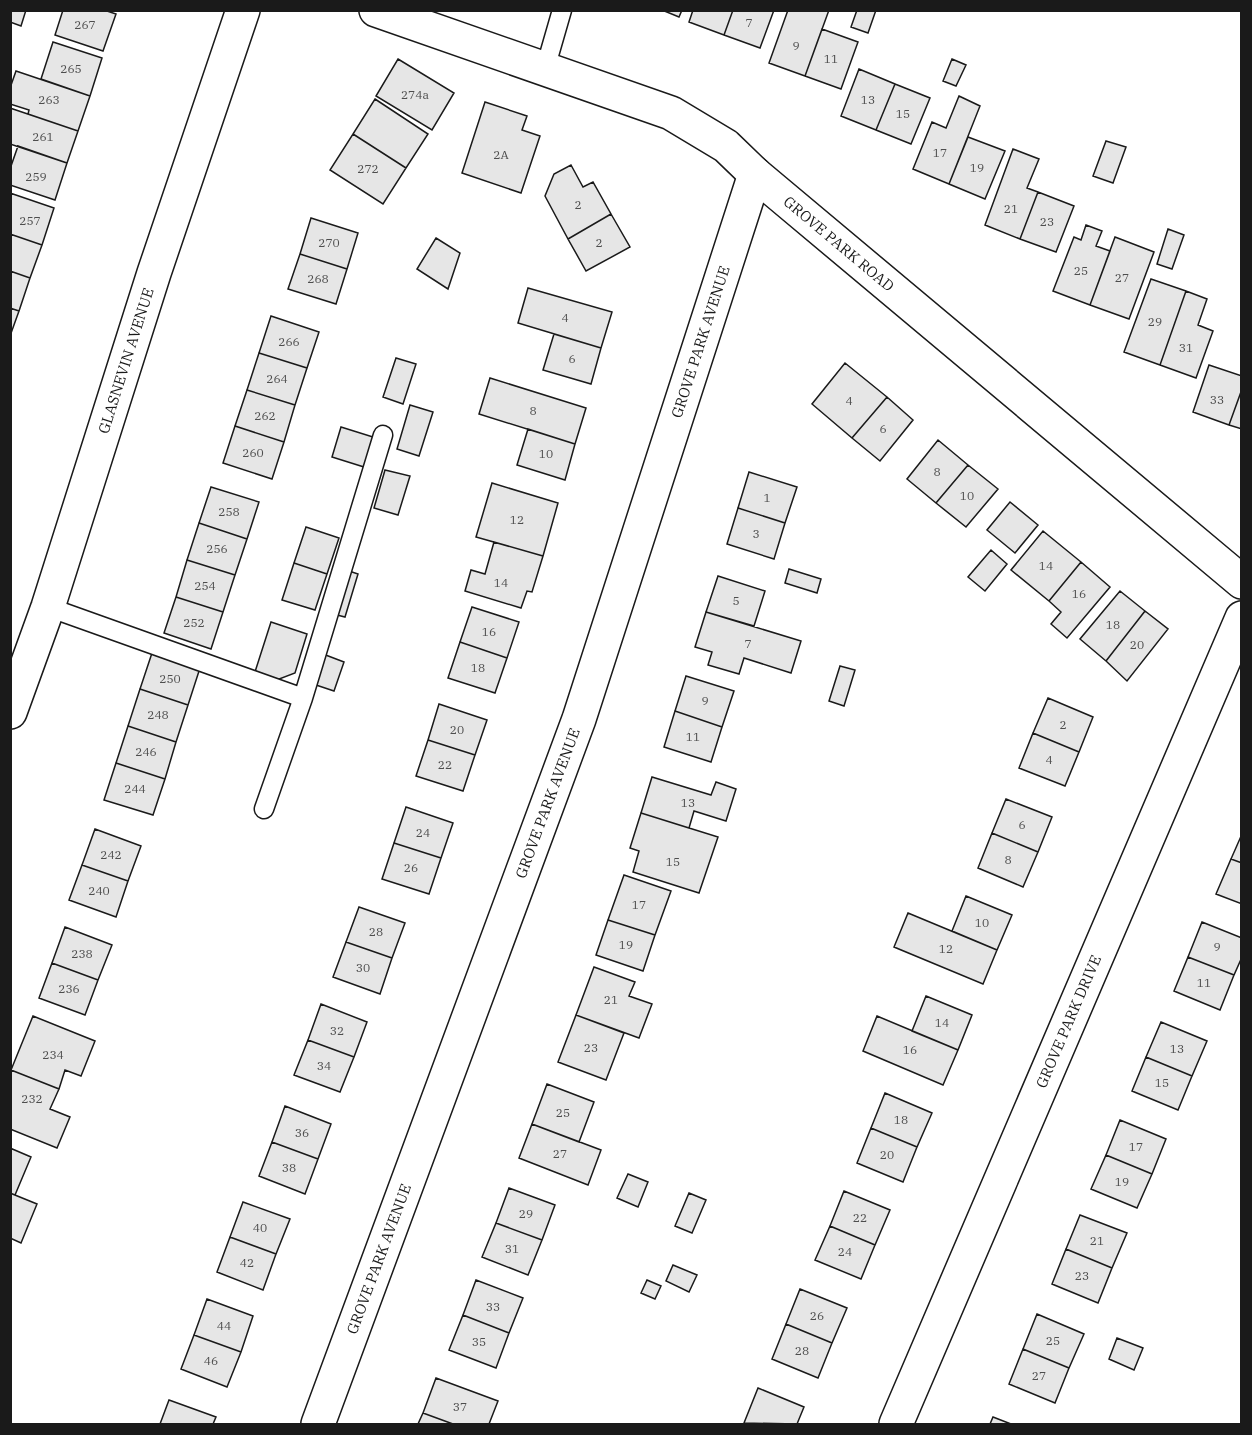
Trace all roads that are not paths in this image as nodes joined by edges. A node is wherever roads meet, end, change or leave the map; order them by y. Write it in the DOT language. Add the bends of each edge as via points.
graph roads {
  1 [pos="243,10"];
  2 [pos="376,10"];
  3 [pos="562,10"];
  4 [pos="545,69"];
  5 [pos="755,174"];
  6 [pos="383,435"];
  7 [pos="1242,582"];
  8 [pos="48,607"];
  9 [pos="1242,618"];
  10 [pos="303,699"];
  11 [pos="10,712"];
  12 [pos="264,809"];
  13 [pos="318,1425"];
  14 [pos="896,1425"];
  1 -- 8 [label="street, GLASNEVIN AVENUE"];
  2 -- 4 [label="street, GROVE PARK ROAD"];
  3 -- 4 [label="lane"];
  4 -- 5 [label="street, GROVE PARK ROAD" via="671,113 726,146"];
  5 -- 7 [label="street, GROVE PARK ROAD"];
  5 -- 13 [label="street, GROVE PARK AVENUE" via="579,719"];
  6 -- 10 [label="lane"];
  8 -- 10 [label="lane"];
  8 -- 11 [label="street, GLASNEVIN AVENUE"];
  9 -- 14 [label="street, GROVE PARK DRIVE"];
  10 -- 12 [label="lane"];
}
